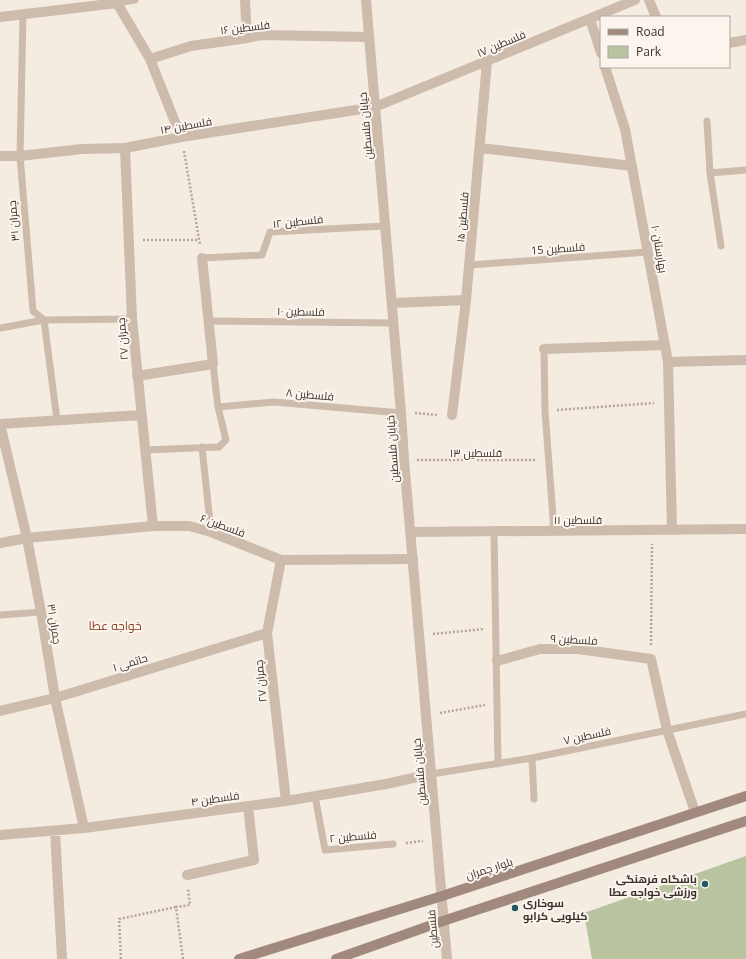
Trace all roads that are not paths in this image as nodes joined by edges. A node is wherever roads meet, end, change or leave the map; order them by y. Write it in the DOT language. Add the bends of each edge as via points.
graph roads {
  1 [pos="135,0"];
  2 [pos="245,0"];
  3 [pos="366,0"];
  4 [pos="635,0"];
  5 [pos="649,0"];
  6 [pos="117,3"];
  7 [pos="66,5"];
  8 [pos="23,14"];
  9 [pos="656,16"];
  10 [pos="0,17"];
  11 [pos="590,19"];
  12 [pos="369,37"];
  13 [pos="247,38"];
  14 [pos="746,40"];
  15 [pos="730,43"];
  16 [pos="600,50"];
  17 [pos="150,59"];
  18 [pos="487,62"];
  19 [pos="605,68"];
  20 [pos="375,107"];
  21 [pos="707,121"];
  22 [pos="181,137"];
  23 [pos="124,148"];
  24 [pos="480,148"];
  25 [pos="0,156"];
  26 [pos="20,156"];
  27 [pos="632,166"];
  28 [pos="746,170"];
  29 [pos="710,173"];
  30 [pos="385,226"];
  31 [pos="721,246"];
  32 [pos="648,252"];
  33 [pos="202,258"];
  34 [pos="470,265"];
  35 [pos="466,300"];
  36 [pos="392,303"];
  37 [pos="132,319"];
  38 [pos="44,320"];
  39 [pos="208,321"];
  40 [pos="393,324"];
  41 [pos="0,328"];
  42 [pos="665,345"];
  43 [pos="544,349"];
  44 [pos="746,360"];
  45 [pos="668,362"];
  46 [pos="213,364"];
  47 [pos="137,376"];
  48 [pos="218,406"];
  49 [pos="401,412"];
  50 [pos="141,415"];
  51 [pos="452,415"];
  52 [pos="57,420"];
  53 [pos="0,424"];
  54 [pos="202,447"];
  55 [pos="145,450"];
  56 [pos="153,526"];
  57 [pos="746,529"];
  58 [pos="672,530"];
  59 [pos="554,531"];
  60 [pos="211,532"];
  61 [pos="411,532"];
  62 [pos="494,532"];
  63 [pos="27,538"];
  64 [pos="0,543"];
  65 [pos="281,560"];
  66 [pos="413,560"];
  67 [pos="42,612"];
  68 [pos="0,615"];
  69 [pos="267,633"];
  70 [pos="497,661"];
  71 [pos="55,698"];
  72 [pos="0,712"];
  73 [pos="746,714"];
  74 [pos="667,730"];
  75 [pos="532,758"];
  76 [pos="498,764"];
  77 [pos="432,774"];
  78 [pos="315,796"];
  79 [pos="746,796"];
  80 [pos="534,799"];
  81 [pos="286,801"];
  82 [pos="248,806"];
  83 [pos="695,812"];
  84 [pos="746,821"];
  85 [pos="84,828"];
  86 [pos="55,831"];
  87 [pos="0,835"];
  88 [pos="393,844"];
  89 [pos="187,875"];
  90 [pos="442,896"];
  91 [pos="443,921"];
  92 [pos="62,959"];
  93 [pos="239,959"];
  94 [pos="336,959"];
  95 [pos="447,959"];
  1 -- 6 [label="lane"];
  2 -- 13 [label="street"];
  3 -- 12 [label="street, خیابان فلسطین"];
  4 -- 11 [label="street, فلسطین ۱۷"];
  5 -- 9 [label="street"];
  6 -- 7 [label="street"];
  6 -- 17 [label="street"];
  7 -- 8 [label="street"];
  8 -- 10 [label="street"];
  8 -- 26 [label="lane, چمران ۳۱"];
  11 -- 16 [label="street"];
  11 -- 18 [label="street, فلسطین ۱۷"];
  12 -- 13 [label="street, فلسطین ۱۶" via="261,35"];
  12 -- 20 [label="street, خیابان فلسطین"];
  13 -- 17 [label="street, فلسطین ۱۶" via="190,46"];
  14 -- 15 [label="street"];
  17 -- 22 [label="street"];
  18 -- 20 [label="street, فلسطین ۱۷"];
  18 -- 24 [label="street, فلسطین ۱۵"];
  19 -- 27 [label="street, بهارستان ۱۰" via="625,129"];
  20 -- 22 [label="street, فلسطین ۱۴"];
  20 -- 30 [label="street, خیابان فلسطین"];
  21 -- 29 [label="lane"];
  22 -- 23 [label="street, فلسطین ۱۴"];
  23 -- 26 [label="street, فلسطین ۱۴" via="82,149"];
  23 -- 37 [label="street, چمران ۲۷"];
  24 -- 27 [label="street"];
  24 -- 34 [label="street, فلسطین ۱۵"];
  25 -- 26 [label="street, فلسطین ۱۴"];
  26 -- 38 [label="lane, چمران ۳۱" via="33,311"];
  27 -- 32 [label="street, بهارستان ۱۰"];
  28 -- 29 [label="lane"];
  29 -- 31 [label="lane"];
  30 -- 33 [label="lane, فلسطین ۱۲" via="270,232 262,255"];
  30 -- 36 [label="street, خیابان فلسطین"];
  32 -- 34 [label="lane, فلسطین 15"];
  32 -- 42 [label="street, بهارستان ۱۰"];
  33 -- 39 [label="street"];
  34 -- 35 [label="street, فلسطین ۱۵"];
  35 -- 36 [label="street"];
  35 -- 51 [label="street, فلسطین ۱۵"];
  36 -- 40 [label="street, خیابان فلسطین"];
  37 -- 38 [label="lane"];
  37 -- 47 [label="street, چمران ۲۷"];
  38 -- 41 [label="lane"];
  38 -- 52 [label="lane"];
  39 -- 40 [label="lane, فلسطین ۱۰"];
  39 -- 46 [label="street"];
  40 -- 49 [label="street, خیابان فلسطین"];
  42 -- 43 [label="street"];
  42 -- 45 [label="street, بهارستان ۱۰"];
  43 -- 59 [label="lane" via="545,411"];
  44 -- 45 [label="street"];
  45 -- 58 [label="street, بهارستان ۱۰"];
  46 -- 47 [label="street"];
  46 -- 48 [label="lane"];
  47 -- 50 [label="street, چمران ۲۷"];
  48 -- 49 [label="lane, فلسطین ۸" via="274,402"];
  48 -- 54 [label="lane" via="226,440 219,447"];
  49 -- 61 [label="street, خیابان فلسطین"];
  50 -- 52 [label="street"];
  50 -- 55 [label="street, چمران ۲۷"];
  52 -- 53 [label="street"];
  53 -- 63 [label="street, چمران ۳۱"];
  54 -- 55 [label="lane"];
  54 -- 60 [label="lane"];
  55 -- 56 [label="street, چمران ۲۷"];
  56 -- 60 [label="street, فلسطین ۶" via="189,526"];
  56 -- 63 [label="street, فلسطین ۶"];
  57 -- 58 [label="street, فلسطین ۱۱"];
  58 -- 59 [label="street, فلسطین ۱۱"];
  59 -- 62 [label="street, فلسطین ۱۱"];
  60 -- 65 [label="street, فلسطین ۶"];
  61 -- 62 [label="street, فلسطین ۱۱"];
  61 -- 66 [label="street, خیابان فلسطین"];
  62 -- 70 [label="lane"];
  63 -- 64 [label="street, فلسطین ۶"];
  63 -- 67 [label="street, چمران ۳۱"];
  65 -- 66 [label="street, فلسطین ۶"];
  65 -- 69 [label="street, چمران ۲۷"];
  66 -- 77 [label="street, خیابان فلسطین"];
  67 -- 68 [label="lane"];
  67 -- 71 [label="street, چمران ۳۱"];
  69 -- 71 [label="street, حاتمی ۱"];
  69 -- 81 [label="street, چمران ۲۷"];
  70 -- 74 [label="street, فلسطین ۹" via="540,649 578,649 651,659"];
  70 -- 76 [label="lane"];
  71 -- 72 [label="street, حاتمی ۱"];
  71 -- 85 [label="street, چمران ۳۱"];
  73 -- 74 [label="lane, فلسطین ۷"];
  74 -- 75 [label="lane, فلسطین ۷"];
  74 -- 83 [label="street"];
  75 -- 76 [label="lane, فلسطین ۷"];
  75 -- 80 [label="lane"];
  76 -- 77 [label="lane, فلسطین ۷"];
  77 -- 78 [label="street, فلسطین ۴"];
  77 -- 90 [label="street, خیابان فلسطین"];
  78 -- 81 [label="street, فلسطین ۴"];
  78 -- 88 [label="lane, فلسطین ۲" via="325,850"];
  79 -- 83 [label="main road, بلوار چمران"];
  81 -- 82 [label="street, فلسطین ۴"];
  82 -- 85 [label="street, فلسطین ۴"];
  82 -- 89 [label="street" via="254,860"];
  83 -- 90 [label="main road, بلوار چمران"];
  84 -- 91 [label="main road"];
  85 -- 86 [label="street, فلسطین ۴"];
  86 -- 87 [label="street, فلسطین ۴"];
  86 -- 92 [label="street"];
  90 -- 91 [label="street, فلسطین"];
  90 -- 93 [label="main road, بلوار چمران"];
  91 -- 94 [label="main road"];
  91 -- 95 [label="street, فلسطین"];
}
